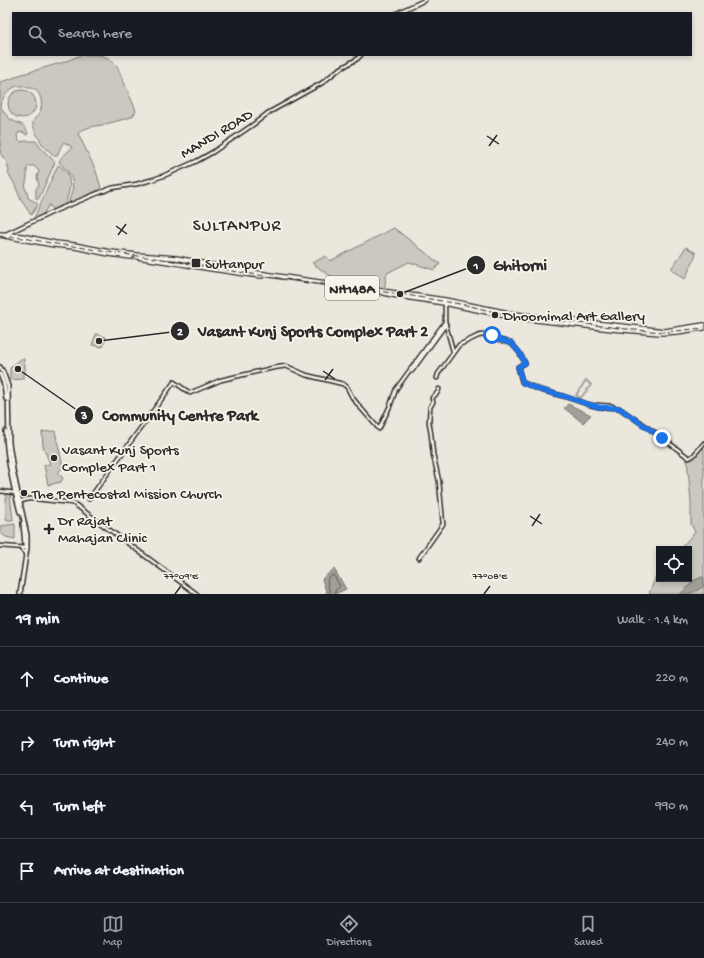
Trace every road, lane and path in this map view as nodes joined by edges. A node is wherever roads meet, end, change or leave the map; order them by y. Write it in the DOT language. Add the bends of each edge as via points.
graph roads {
  1 [pos="425,0"];
  2 [pos="399,12"];
  3 [pos="360,56"];
  4 [pos="3,235"];
  5 [pos="445,301"];
  6 [pos="572,322"];
  7 [pos="446,323"];
  8 [pos="704,325"];
  9 [pos="704,328"];
  10 [pos="453,351"];
  11 [pos="0,367"];
  12 [pos="0,374"];
  13 [pos="437,378"];
  14 [pos="440,388"];
  15 [pos="704,443"];
  16 [pos="0,491"];
  17 [pos="16,494"];
  18 [pos="88,499"];
  19 [pos="19,502"];
  20 [pos="0,547"];
  21 [pos="25,549"];
  22 [pos="419,558"];
  23 [pos="19,594"];
  24 [pos="197,594"];
  1 -- 2 [label="street"];
  3 -- 4 [label="street, MANDI ROAD" via="322,84 268,113 196,161 151,180 96,194"];
  4 -- 5 [label="highway, NH148A" via="22,236 98,251 176,258 226,271"];
  5 -- 6 [label="highway, NH148A" via="511,317"];
  5 -- 7 [label="street"];
  6 -- 8 [label="highway, NH148A" via="665,331"];
  6 -- 9 [label="highway, NH148A" via="660,333"];
  7 -- 10 [label="street"];
  7 -- 18 [label="street" via="399,385 379,429 343,384 305,375 286,366 220,380 190,393 174,382"];
  11 -- 19 [label="main road" via="8,386 9,443"];
  12 -- 17 [label="main road" via="5,387 6,442"];
  13 -- 15 [label="street" via="460,344 478,336 491,335 510,342 519,352 525,363 518,367 522,382 595,405 621,407 689,458"];
  14 -- 22 [label="street" via="432,398 429,422 443,524"];
  16 -- 17 [label="street"];
  17 -- 19 [label="main road"];
  19 -- 21 [label="main road"];
  19 -- 24 [label="street" via="36,499 71,503"];
  20 -- 21 [label="street"];
  21 -- 23 [label="main road"];
}
